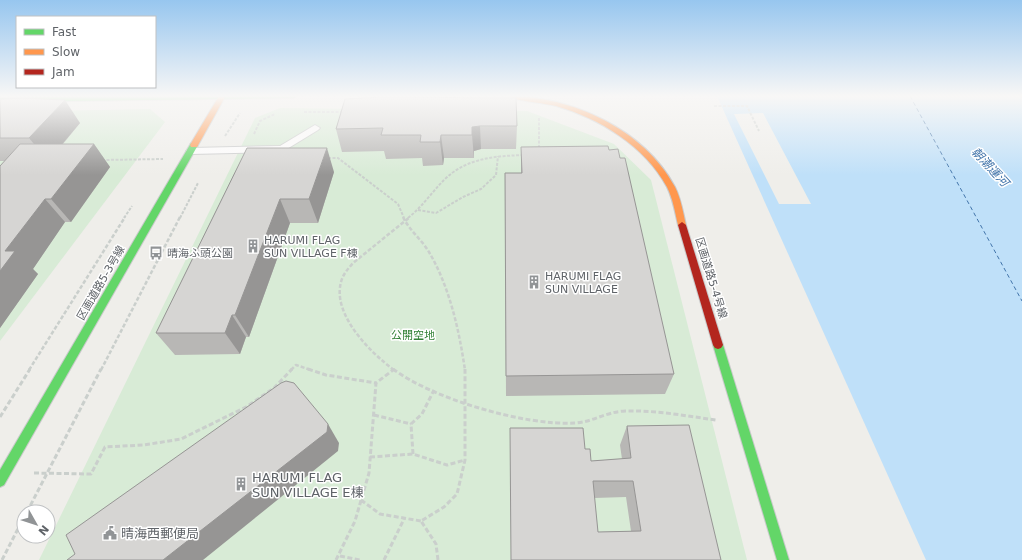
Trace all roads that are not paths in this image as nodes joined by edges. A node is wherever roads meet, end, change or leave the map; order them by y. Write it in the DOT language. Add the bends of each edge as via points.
graph roads {
  1 [pos="207,122"];
  2 [pos="602,122"];
  3 [pos="315,128"];
  4 [pos="188,155"];
  5 [pos="0,481"];
  6 [pos="783,560"];
  1 -- 4 [label="street, 区画道路5-3号線"];
  2 -- 6 [label="street, 区画道路5-4号線" via="630,139 647,154 671,187"];
  3 -- 4 [label="lane" via="282,149"];
  4 -- 5 [label="street, 区画道路5-3号線"];
}
